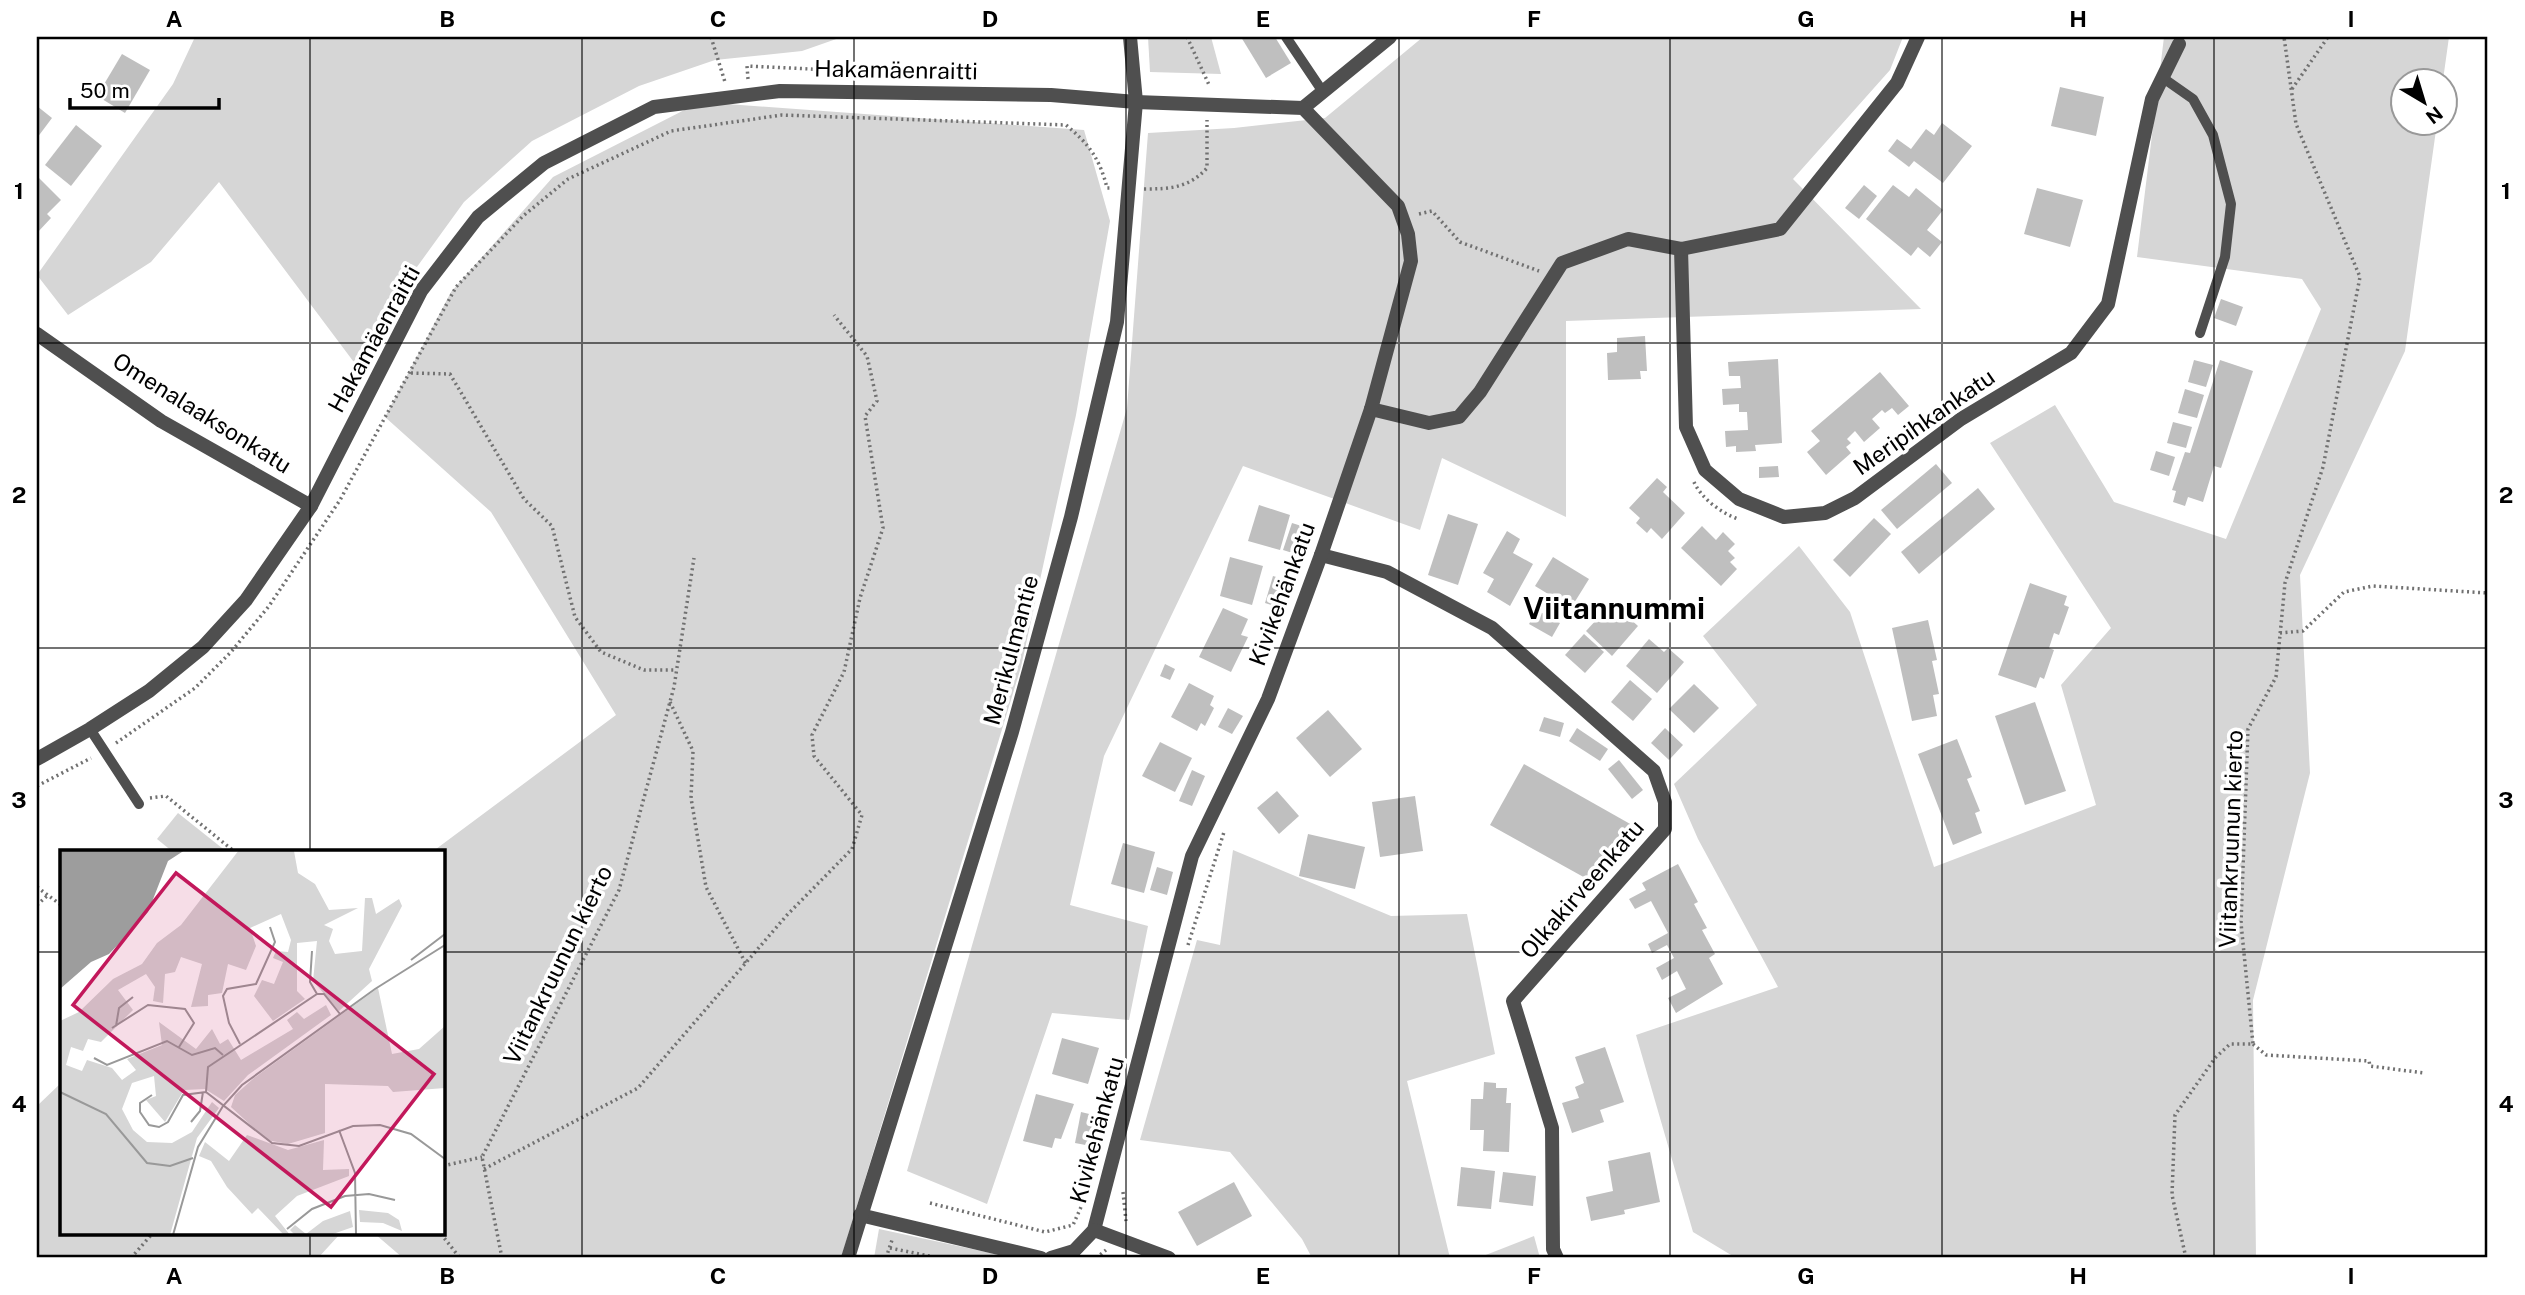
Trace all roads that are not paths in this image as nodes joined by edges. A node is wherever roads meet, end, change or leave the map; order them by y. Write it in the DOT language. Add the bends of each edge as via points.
graph roads {
  1 [pos="1130,37"];
  2 [pos="1286,37"];
  3 [pos="1390,37"];
  4 [pos="1919,37"];
  5 [pos="2179,44"];
  6 [pos="2163,78"];
  7 [pos="1323,92"];
  8 [pos="1136,102"];
  9 [pos="1303,108"];
  10 [pos="1681,249"];
  11 [pos="2200,333"];
  12 [pos="37,334"];
  13 [pos="1371,409"];
  14 [pos="310,506"];
  15 [pos="1321,555"];
  16 [pos="90,729"];
  17 [pos="37,759"];
  18 [pos="139,804"];
  19 [pos="860,1215"];
  20 [pos="1094,1230"];
  21 [pos="848,1258"];
  22 [pos="1041,1258"];
  23 [pos="1051,1258"];
  24 [pos="1169,1258"];
  25 [pos="1557,1258"];
  1 -- 8 [label="street, Merikulmantie"];
  2 -- 7 [label="lane"];
  3 -- 7 [label="street"];
  4 -- 10 [label="street" via="1897,83 1780,229"];
  5 -- 6 [label="street, Meripihkankatu"];
  6 -- 10 [label="street, Meripihkankatu" via="2152,99 2108,304 2071,353 1961,419 1855,498 1825,513 1784,517 1739,499 1705,470 1686,427"];
  6 -- 11 [label="lane" via="2193,99 2213,135 2231,204 2225,257"];
  7 -- 9 [label="street"];
  8 -- 9 [label="street"];
  8 -- 14 [label="street, Hakamäenraitti" via="980,93 780,91 654,107 544,163 478,217 421,291"];
  8 -- 19 [label="street, Merikulmantie" via="1117,322 1071,517 1012,732"];
  9 -- 13 [label="street, Kivikehänkatu" via="1398,206 1408,234 1410,261"];
  10 -- 13 [label="street" via="1628,239 1562,263 1480,392 1459,417 1429,423"];
  12 -- 14 [label="street, Omenalaaksonkatu" via="161,421"];
  13 -- 15 [label="street, Kivikehänkatu"];
  14 -- 16 [label="street, Hakamäenraitti" via="246,600 203,647 149,691"];
  15 -- 20 [label="street, Kivikehänkatu" via="1268,699 1192,856"];
  15 -- 25 [label="street, Olkakirveenkatu" via="1387,572 1492,628 1654,771 1665,803 1665,829 1513,1001 1552,1128 1553,1249"];
  16 -- 17 [label="street, Hakamäenraitti"];
  16 -- 18 [label="lane"];
  19 -- 21 [label="street, Merikulmantie"];
  19 -- 22 [label="street"];
  20 -- 23 [label="street, Kivikehänkatu" via="1074,1251"];
  20 -- 24 [label="street"];
}
